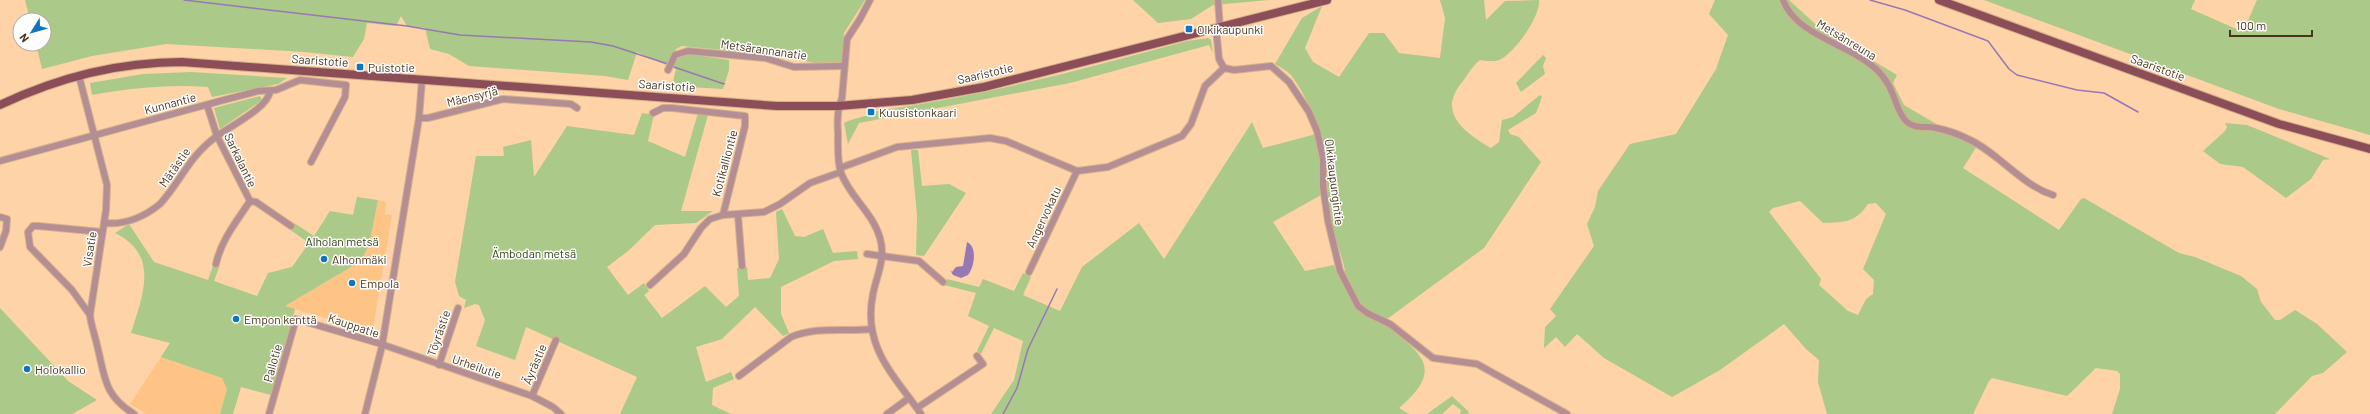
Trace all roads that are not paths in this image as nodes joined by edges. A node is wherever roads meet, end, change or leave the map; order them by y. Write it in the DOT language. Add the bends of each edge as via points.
graph roads {
  1 [pos="870,0"];
  2 [pos="1218,0"];
  3 [pos="1328,0"];
  4 [pos="1783,0"];
  5 [pos="1939,0"];
  6 [pos="1218,28"];
  7 [pos="844,66"];
  8 [pos="1224,68"];
  9 [pos="668,70"];
  10 [pos="80,76"];
  11 [pos="422,80"];
  12 [pos="270,90"];
  13 [pos="0,105"];
  14 [pos="207,105"];
  15 [pos="838,106"];
  16 [pos="578,108"];
  17 [pos="653,113"];
  18 [pos="419,118"];
  19 [pos="96,135"];
  20 [pos="217,136"];
  21 [pos="2370,149"];
  22 [pos="0,161"];
  23 [pos="311,162"];
  24 [pos="841,170"];
  25 [pos="1077,171"];
  26 [pos="2053,195"];
  27 [pos="250,201"];
  28 [pos="723,215"];
  29 [pos="738,215"];
  30 [pos="0,217"];
  31 [pos="104,223"];
  32 [pos="290,226"];
  33 [pos="102,232"];
  34 [pos="0,247"];
  35 [pos="868,254"];
  36 [pos="882,255"];
  37 [pos="216,264"];
  38 [pos="742,266"];
  39 [pos="1029,272"];
  40 [pos="943,282"];
  41 [pos="650,285"];
  42 [pos="458,308"];
  43 [pos="90,315"];
  44 [pos="296,319"];
  45 [pos="872,329"];
  46 [pos="556,340"];
  47 [pos="382,346"];
  48 [pos="977,356"];
  49 [pos="439,365"];
  50 [pos="739,376"];
  51 [pos="532,396"];
  52 [pos="909,398"];
  53 [pos="917,408"];
  54 [pos="134,414"];
  55 [pos="269,414"];
  56 [pos="365,414"];
  57 [pos="561,414"];
  58 [pos="888,414"];
  59 [pos="921,414"];
  60 [pos="1567,414"];
  1 -- 7 [label="street" via="849,33"];
  2 -- 6 [label="street"];
  3 -- 6 [label="main road, Saaristotie"];
  4 -- 26 [label="street, Metsänreuna" via="1785,7 1808,28 1878,70 1906,121 1914,126 1939,129 1967,138 1987,149 2036,188"];
  5 -- 21 [label="main road, Saaristotie" via="2279,124"];
  6 -- 8 [label="street" via="1219,59"];
  6 -- 15 [label="main road, Saaristotie" via="984,87 912,100"];
  7 -- 9 [label="street, Metsärannanatie" via="794,67 765,58 688,51 675,55"];
  7 -- 15 [label="street" via="842,98"];
  8 -- 25 [label="street" via="1205,86 1191,124 1182,136 1108,167"];
  8 -- 60 [label="street, Olkikaupungintie" via="1234,70 1271,66 1285,76 1309,112 1321,145 1324,197 1337,260 1344,281 1358,306 1390,324 1433,358 1477,364"];
  10 -- 11 [label="main road, Saaristotie" via="125,66 182,62"];
  10 -- 13 [label="main road, Saaristotie" via="41,88"];
  10 -- 19 [label="street, Visatie"];
  11 -- 15 [label="main road, Saaristotie" via="777,106"];
  11 -- 18 [label="street"];
  12 -- 14 [label="street, Kunnantie"];
  12 -- 20 [label="street, Mätästie" via="263,104"];
  12 -- 23 [label="street, Kunnantie" via="300,80 346,85 345,97"];
  14 -- 19 [label="street, Kunnantie"];
  14 -- 20 [label="street, Sarkalantie"];
  15 -- 24 [label="street"];
  16 -- 18 [label="street, Mäensyrjä" via="571,104 503,99"];
  17 -- 28 [label="street, Kotikalliontie" via="663,108 672,108 745,116 745,126"];
  18 -- 47 [label="street"];
  19 -- 22 [label="street, Kunnantie"];
  19 -- 31 [label="street, Visatie" via="107,185"];
  20 -- 27 [label="street, Sarkalantie"];
  20 -- 31 [label="street, Mätästie" via="188,164 168,195 156,208 131,220 115,224"];
  24 -- 25 [label="street" via="897,147 990,138 1006,141"];
  24 -- 29 [label="street" via="810,183 764,212"];
  24 -- 36 [label="street" via="877,229"];
  25 -- 39 [label="street, Angervokatu"];
  27 -- 32 [label="street" via="256,202"];
  27 -- 37 [label="street, Sarkalantie" via="226,237"];
  28 -- 29 [label="street"];
  28 -- 41 [label="street" via="710,219 684,254"];
  29 -- 38 [label="street"];
  30 -- 34 [label="street" via="6,219 7,224"];
  31 -- 33 [label="street, Visatie"];
  33 -- 43 [label="street, Visatie"];
  33 -- 43 [label="street" via="38,226 33,226 28,232 30,247 72,290"];
  35 -- 36 [label="street"];
  36 -- 40 [label="street" via="920,261"];
  36 -- 45 [label="street" via="873,294"];
  42 -- 49 [label="street, Töyrästie"];
  43 -- 54 [label="street, Visatie" via="105,382 120,404"];
  44 -- 47 [label="street, Kauppatie"];
  44 -- 55 [label="street, Pallotie"];
  45 -- 50 [label="street" via="819,329 800,333"];
  45 -- 52 [label="street" via="878,352"];
  46 -- 51 [label="street, Äyrästie"];
  47 -- 49 [label="street, Urheilutie"];
  47 -- 56 [label="street"];
  48 -- 53 [label="street" via="983,364"];
  49 -- 51 [label="street, Urheilutie"];
  51 -- 57 [label="street, Urheilutie"];
  52 -- 53 [label="street"];
  52 -- 58 [label="street"];
  53 -- 59 [label="street"];
}
